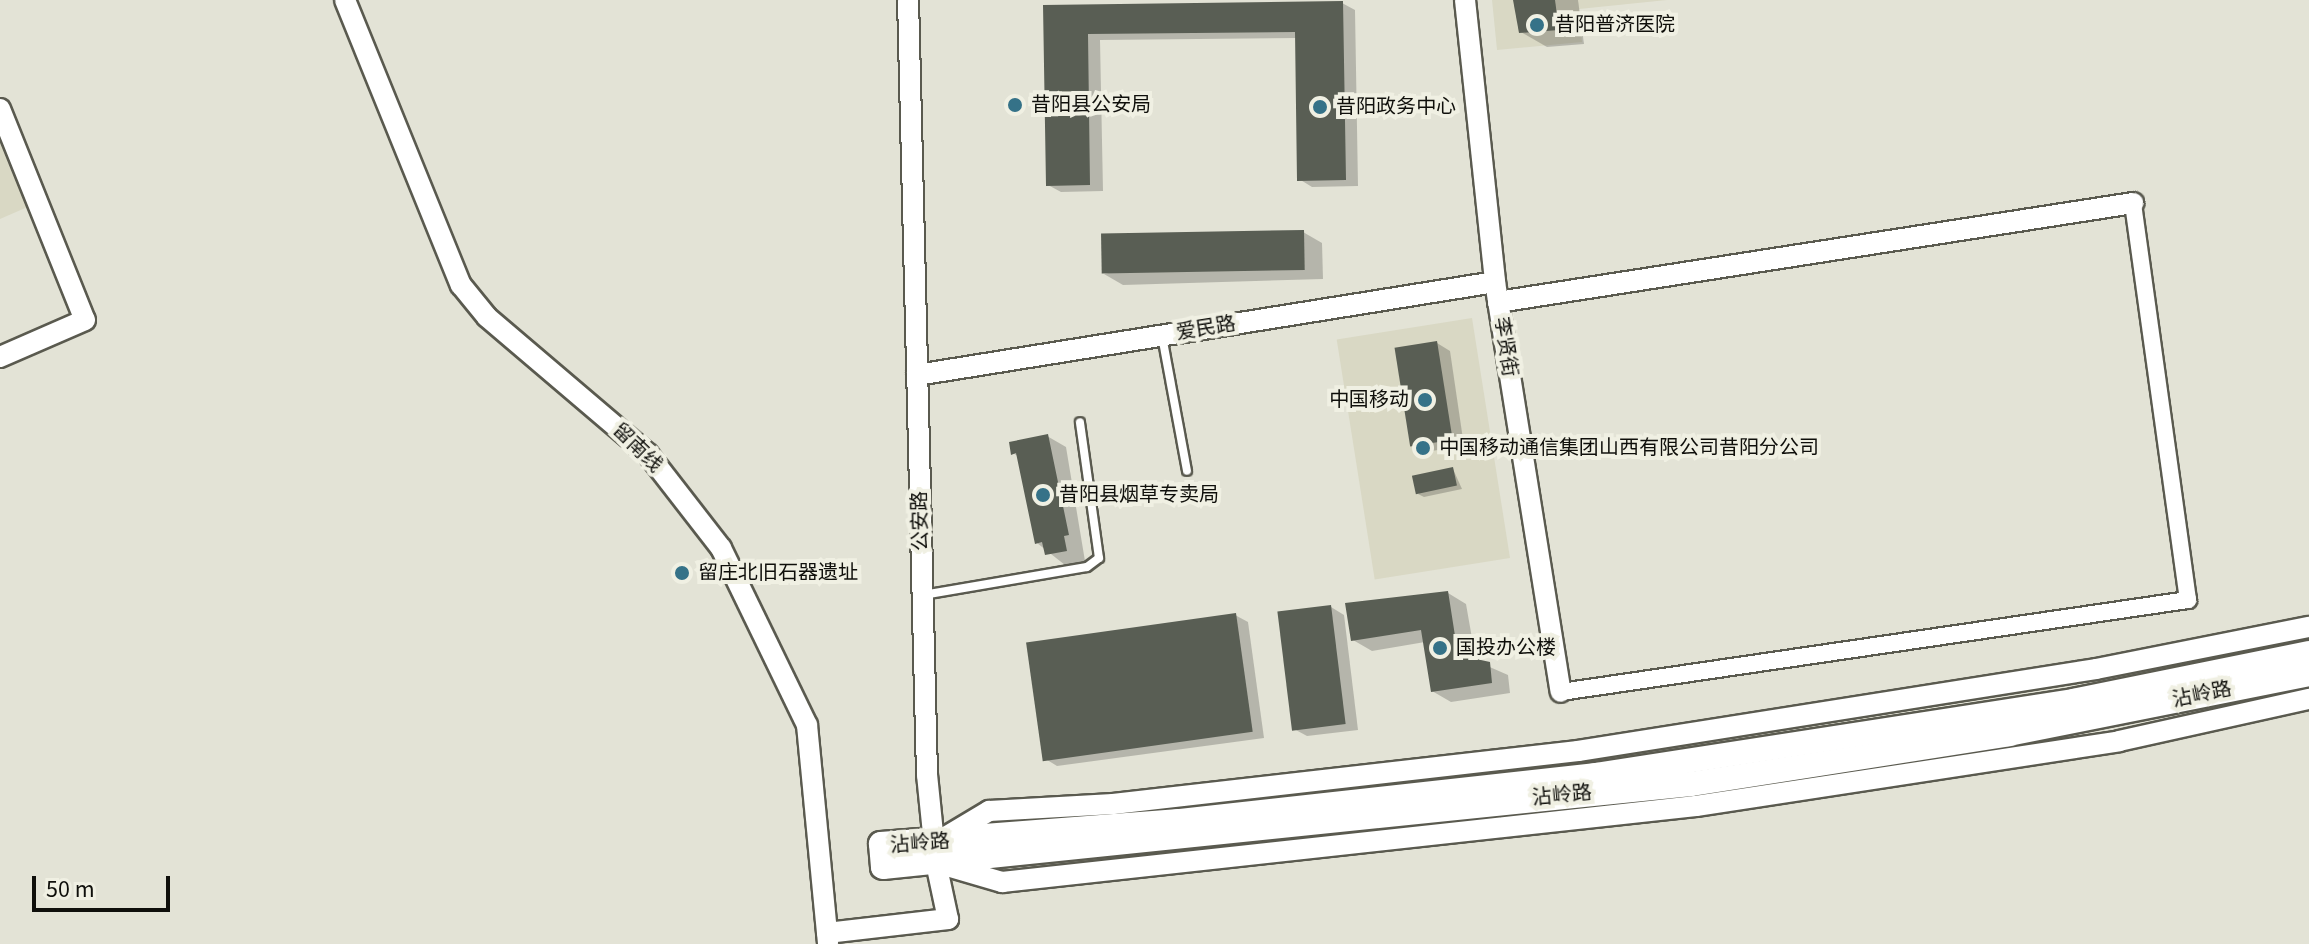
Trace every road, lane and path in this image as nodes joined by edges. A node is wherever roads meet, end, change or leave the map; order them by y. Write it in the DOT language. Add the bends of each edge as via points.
graph roads {
  1 [pos="345,0"];
  2 [pos="908,0"];
  3 [pos="1465,0"];
  4 [pos="0,109"];
  5 [pos="2133,203"];
  6 [pos="1497,292"];
  7 [pos="1162,336"];
  8 [pos="0,357"];
  9 [pos="917,375"];
  10 [pos="1080,422"];
  11 [pos="1187,471"];
  12 [pos="923,595"];
  13 [pos="2309,627"];
  14 [pos="2309,653"];
  15 [pos="2309,674"];
  16 [pos="1561,692"];
  17 [pos="2309,699"];
  18 [pos="935,853"];
  19 [pos="827,939"];
  1 -- 19 [label="street, 留南线" via="461,285 487,317 648,454 721,548 807,725"];
  2 -- 9 [label="street, 公安路"];
  3 -- 6 [label="street, 李贤街"];
  4 -- 8 [label="street" via="85,320"];
  5 -- 6 [label="street, 爱民路"];
  5 -- 16 [label="street" via="2188,600"];
  6 -- 7 [label="street, 爱民路"];
  6 -- 16 [label="street, 李贤街"];
  7 -- 9 [label="street, 爱民路"];
  7 -- 11 [label="lane"];
  9 -- 12 [label="street, 公安路"];
  10 -- 12 [label="lane" via="1099,558 1087,567"];
  12 -- 18 [label="street, 公安路"];
  13 -- 18 [label="street" via="2096,669 1578,751 1113,804 989,811"];
  14 -- 18 [label="main road, 沾岭路" via="2074,701 1596,775"];
  15 -- 18 [label="main road, 沾岭路" via="2009,734 1691,784"];
  17 -- 18 [label="street" via="2119,741 1696,806 1002,882"];
  18 -- 19 [label="street, 公安路" via="948,919"];
}
